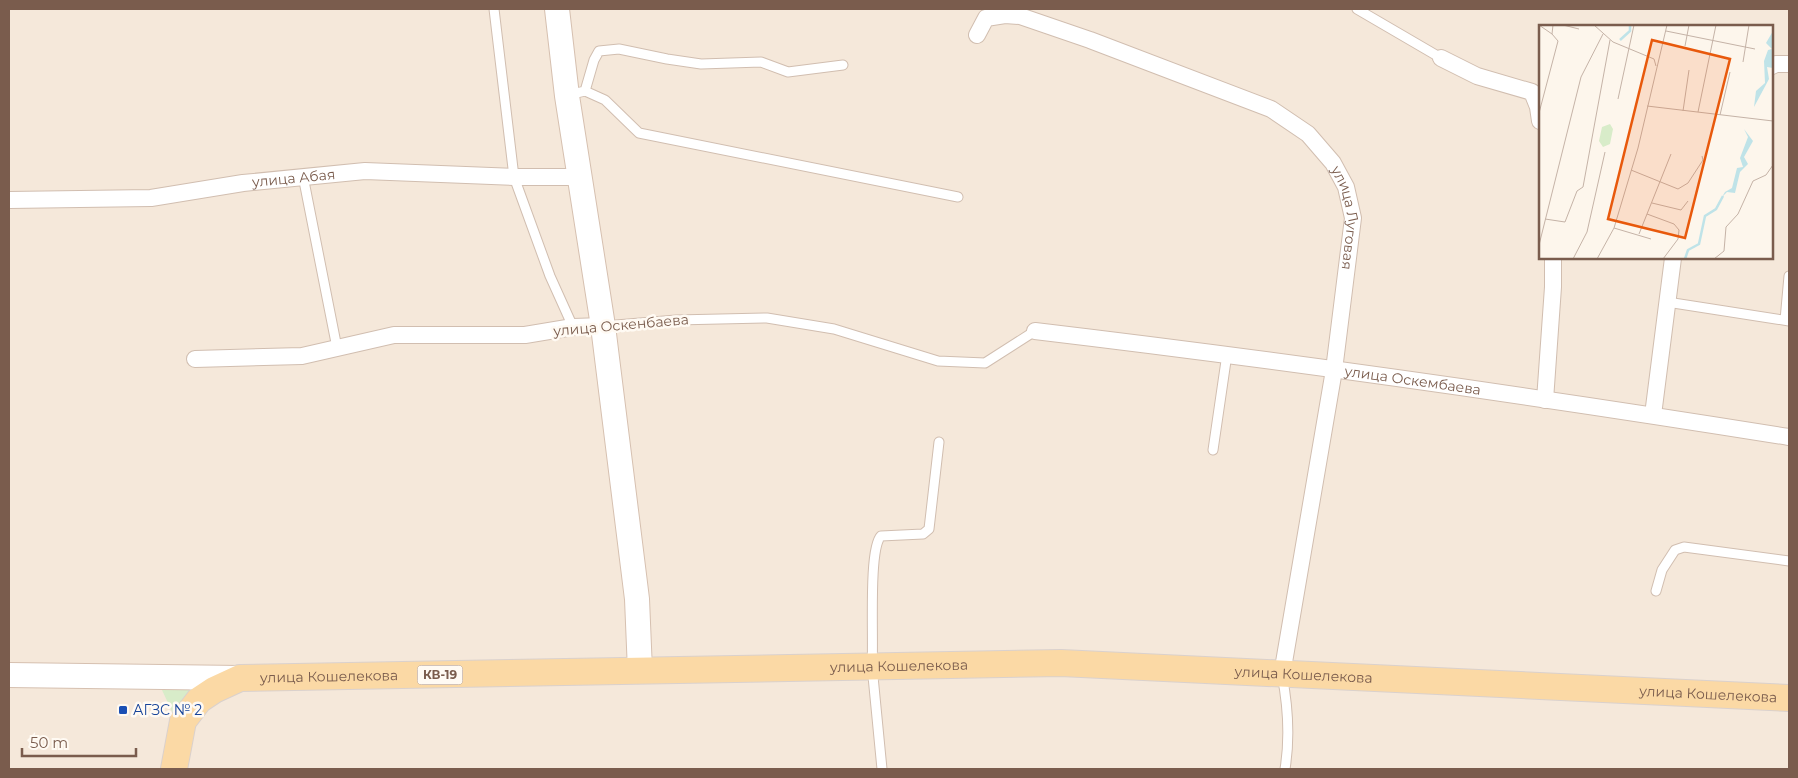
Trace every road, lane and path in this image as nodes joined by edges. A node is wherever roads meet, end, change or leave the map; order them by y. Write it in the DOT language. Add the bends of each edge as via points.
graph roads {
  1 [pos="494,9"];
  2 [pos="557,9"];
  3 [pos="1357,9"];
  4 [pos="1018,13"];
  5 [pos="977,35"];
  6 [pos="1441,58"];
  7 [pos="1789,64"];
  8 [pos="843,65"];
  9 [pos="1773,66"];
  10 [pos="576,93"];
  11 [pos="1539,114"];
  12 [pos="303,176"];
  13 [pos="514,177"];
  14 [pos="579,177"];
  15 [pos="958,197"];
  16 [pos="9,200"];
  17 [pos="1552,259"];
  18 [pos="1673,259"];
  19 [pos="1789,276"];
  20 [pos="1668,302"];
  21 [pos="1787,321"];
  22 [pos="604,326"];
  23 [pos="573,327"];
  24 [pos="1035,331"];
  25 [pos="338,348"];
  26 [pos="1228,354"];
  27 [pos="195,359"];
  28 [pos="1334,370"];
  29 [pos="1545,400"];
  30 [pos="1653,416"];
  31 [pos="1789,437"];
  32 [pos="940,442"];
  33 [pos="1212,450"];
  34 [pos="1789,561"];
  35 [pos="1656,591"];
  36 [pos="872,666"];
  37 [pos="640,671"];
  38 [pos="1282,674"];
  39 [pos="9,675"];
  40 [pos="240,678"];
  41 [pos="1789,698"];
  42 [pos="174,769"];
  43 [pos="882,769"];
  44 [pos="1285,769"];
  1 -- 13 [label="lane"];
  2 -- 10 [label="main road"];
  3 -- 6 [label="lane"];
  4 -- 5 [label="street, улица Луговая" via="986,18"];
  4 -- 28 [label="street, улица Луговая" via="1271,110 1308,134 1338,171 1346,186 1353,218"];
  6 -- 11 [label="street" via="1477,76 1532,92"];
  7 -- 9 [label="street"];
  8 -- 10 [label="lane" via="788,72 761,62 701,64 619,49 599,51"];
  10 -- 14 [label="main road"];
  10 -- 15 [label="lane" via="605,100 639,133"];
  12 -- 13 [label="street, улица Абая" via="365,171"];
  12 -- 16 [label="street, улица Абая" via="151,198"];
  12 -- 25 [label="lane"];
  13 -- 14 [label="street, улица Абая"];
  13 -- 23 [label="lane" via="550,276"];
  14 -- 22 [label="main road"];
  17 -- 29 [label="street"];
  18 -- 20 [label="street"];
  19 -- 21 [label="lane"];
  20 -- 21 [label="lane"];
  20 -- 30 [label="street"];
  22 -- 23 [label="street, улица Оскенбаева"];
  22 -- 24 [label="lane, улица Оскенбаева" via="767,318 834,329 938,361 985,363"];
  22 -- 37 [label="main road" via="637,599"];
  23 -- 25 [label="street, улица Оскенбаева" via="526,335 394,335"];
  24 -- 26 [label="street, улица Оскембаева"];
  25 -- 27 [label="street, улица Оскенбаева" via="302,356"];
  26 -- 28 [label="street, улица Оскембаева"];
  26 -- 33 [label="lane"];
  28 -- 29 [label="street, улица Оскембаева"];
  28 -- 38 [label="street, улица Луговая"];
  29 -- 30 [label="street, улица Оскембаева"];
  30 -- 31 [label="street, улица Оскембаева"];
  32 -- 36 [label="lane" via="929,529 923,534 881,536 877,540"];
  34 -- 35 [label="lane" via="1684,548 1675,550 1662,570"];
  36 -- 37 [label="main road, улица Кошелекова"];
  36 -- 38 [label="main road, улица Кошелекова" via="1060,663"];
  36 -- 43 [label="lane"];
  37 -- 40 [label="main road, улица Кошелекова / КВ-19"];
  38 -- 41 [label="main road, улица Кошелекова"];
  38 -- 44 [label="lane" via="1287,701"];
  39 -- 40 [label="main road, улица Кошелекова"];
  40 -- 42 [label="main road" via="199,700 183,721"];
}
